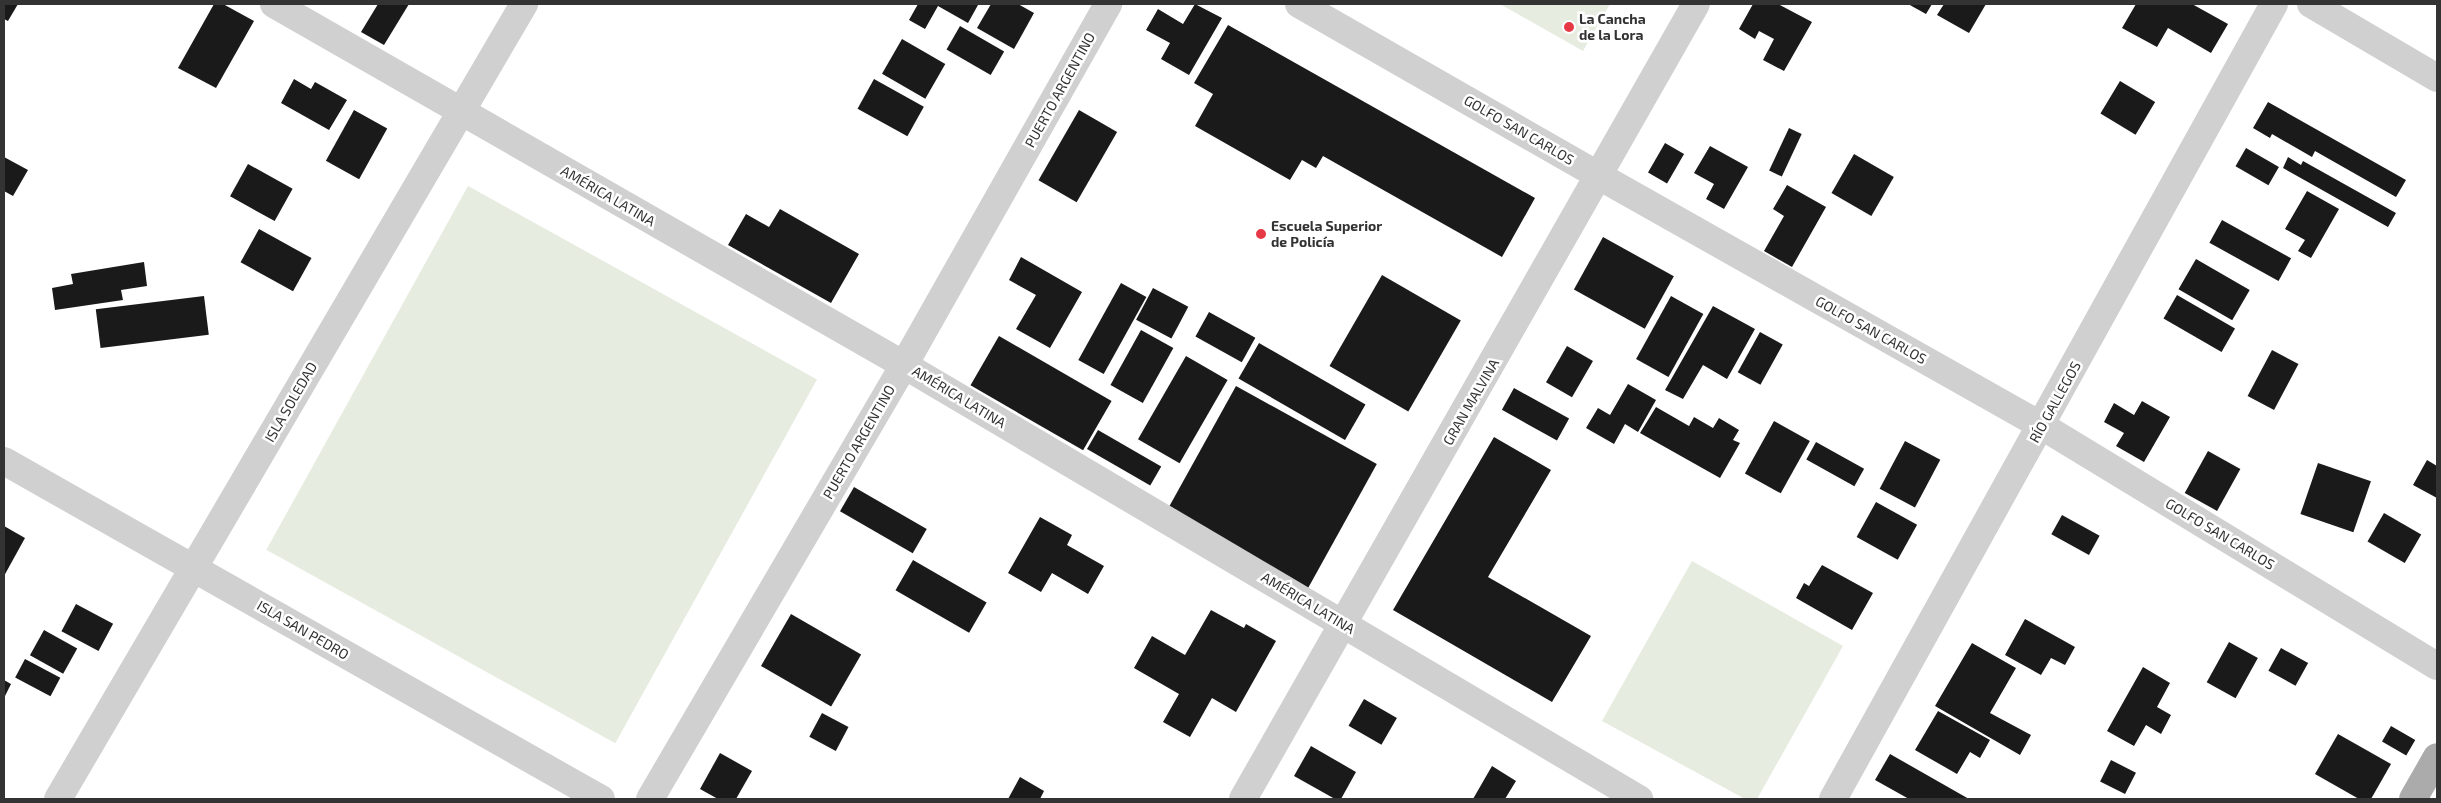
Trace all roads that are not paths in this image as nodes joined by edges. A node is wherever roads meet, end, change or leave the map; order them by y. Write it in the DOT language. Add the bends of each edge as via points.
graph roads {
  1 [pos="274,4"];
  2 [pos="524,4"];
  3 [pos="1108,4"];
  4 [pos="1299,4"];
  5 [pos="1696,4"];
  6 [pos="2274,4"];
  7 [pos="2311,4"];
  8 [pos="2437,78"];
  9 [pos="460,112"];
  10 [pos="1599,176"];
  11 [pos="904,365"];
  12 [pos="2042,426"];
  13 [pos="4,462"];
  14 [pos="194,568"];
  15 [pos="1344,625"];
  16 [pos="2437,666"];
  17 [pos="2437,757"];
  18 [pos="58,799"];
  19 [pos="601,799"];
  20 [pos="650,799"];
  21 [pos="1243,799"];
  22 [pos="1639,799"];
  23 [pos="1833,799"];
  24 [pos="2412,799"];
  1 -- 9 [label="street, AMÉRICA LATINA"];
  2 -- 9 [label="street, ISLA SOLEDAD"];
  3 -- 11 [label="street, PUERTO ARGENTINO"];
  4 -- 10 [label="street, GOLFO SAN CARLOS"];
  5 -- 10 [label="street, GRAN MALVINA"];
  6 -- 12 [label="street, RÍO GALLEGOS"];
  7 -- 8 [label="street"];
  9 -- 11 [label="street, AMÉRICA LATINA"];
  9 -- 14 [label="street, ISLA SOLEDAD"];
  10 -- 12 [label="street, GOLFO SAN CARLOS"];
  10 -- 15 [label="street, GRAN MALVINA"];
  11 -- 15 [label="street, AMÉRICA LATINA"];
  11 -- 20 [label="street, PUERTO ARGENTINO"];
  12 -- 16 [label="street, GOLFO SAN CARLOS"];
  12 -- 23 [label="street, RÍO GALLEGOS"];
  13 -- 14 [label="street, ISLA SAN PEDRO"];
  14 -- 18 [label="street, ISLA SOLEDAD"];
  14 -- 19 [label="street, ISLA SAN PEDRO"];
  15 -- 21 [label="street, GRAN MALVINA"];
  15 -- 22 [label="street, AMÉRICA LATINA"];
  17 -- 24 [label="main road"];
}
